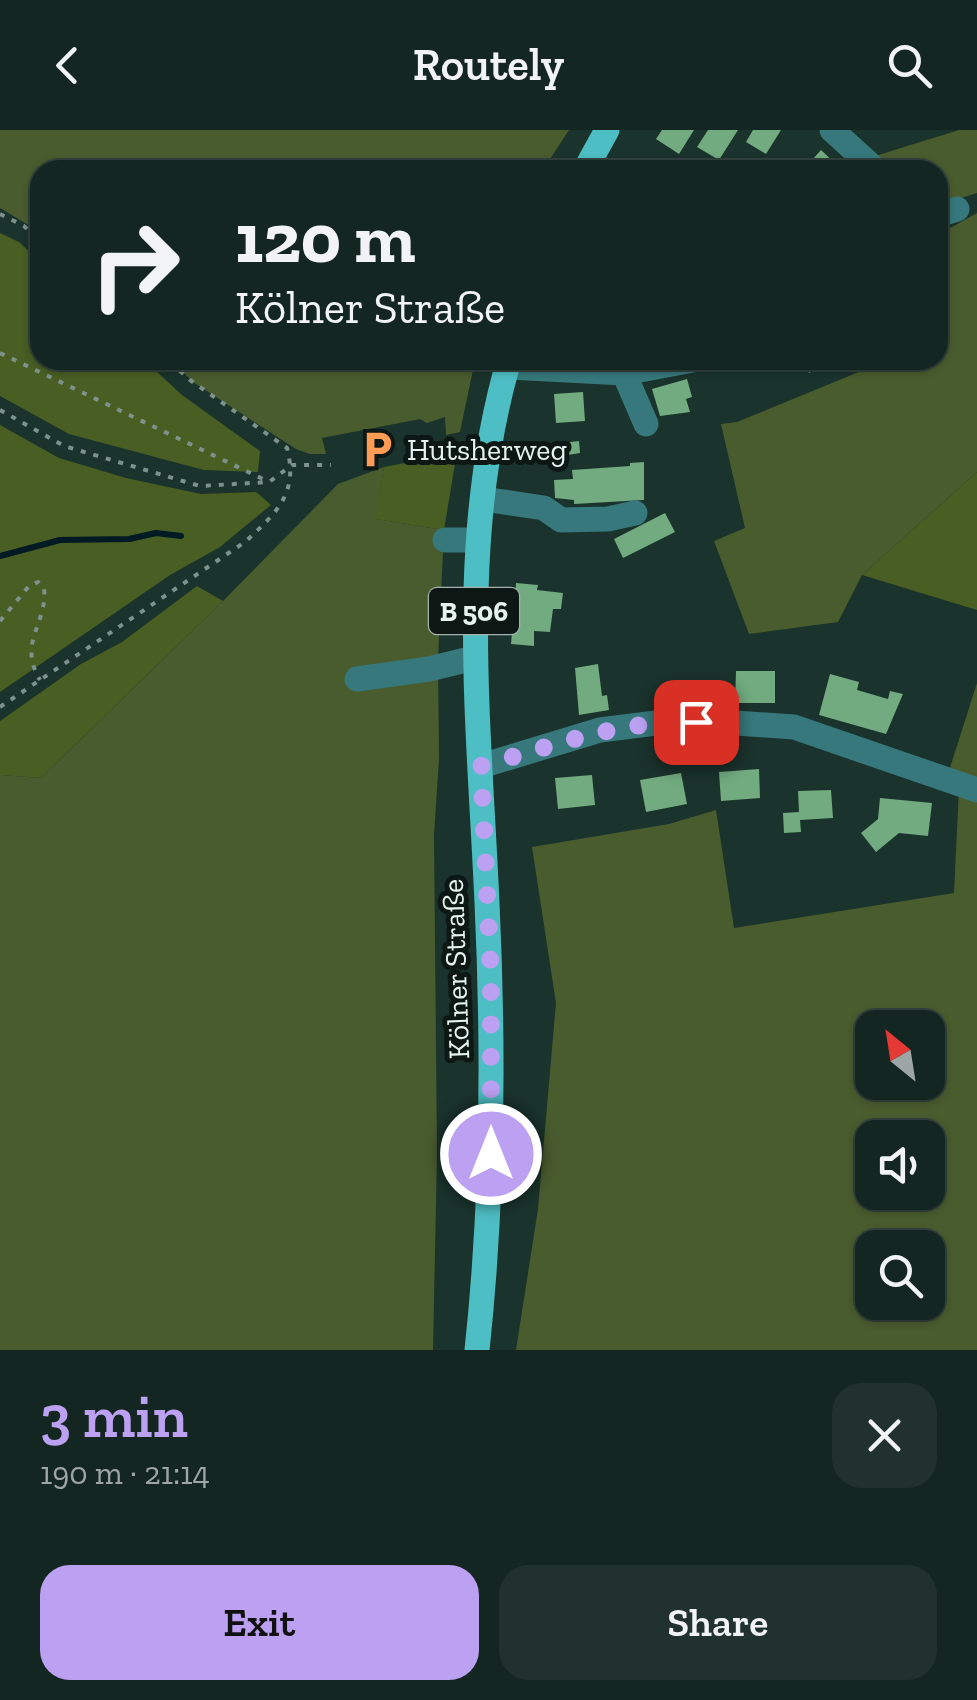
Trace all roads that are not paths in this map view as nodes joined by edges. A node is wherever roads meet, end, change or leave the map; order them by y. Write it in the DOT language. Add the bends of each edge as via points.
graph roads {
  1 [pos="607,130"];
  2 [pos="832,130"];
  3 [pos="590,160"];
  4 [pos="865,160"];
  5 [pos="507,370"];
  6 [pos="624,370"];
  7 [pos="646,424"];
  8 [pos="483,499"];
  9 [pos="635,512"];
  10 [pos="445,540"];
  11 [pos="478,540"];
  12 [pos="474,658"];
  13 [pos="357,679"];
  14 [pos="481,766"];
  15 [pos="969,787"];
  16 [pos="477,1350"];
  1 -- 3 [label="main road"];
  2 -- 4 [label="street"];
  5 -- 8 [label="main road, Kölner Straße / B 506"];
  6 -- 7 [label="street"];
  8 -- 9 [label="street" via="544,508 561,520"];
  8 -- 11 [label="main road, Kölner Straße / B 506"];
  10 -- 11 [label="street"];
  11 -- 12 [label="main road, Kölner Straße / B 506"];
  12 -- 13 [label="street"];
  12 -- 14 [label="main road, Kölner Straße / B 506"];
  14 -- 15 [label="street" via="600,730 722,722 794,727"];
  14 -- 16 [label="main road, Kölner Straße / B 506" via="491,1154"];
}
